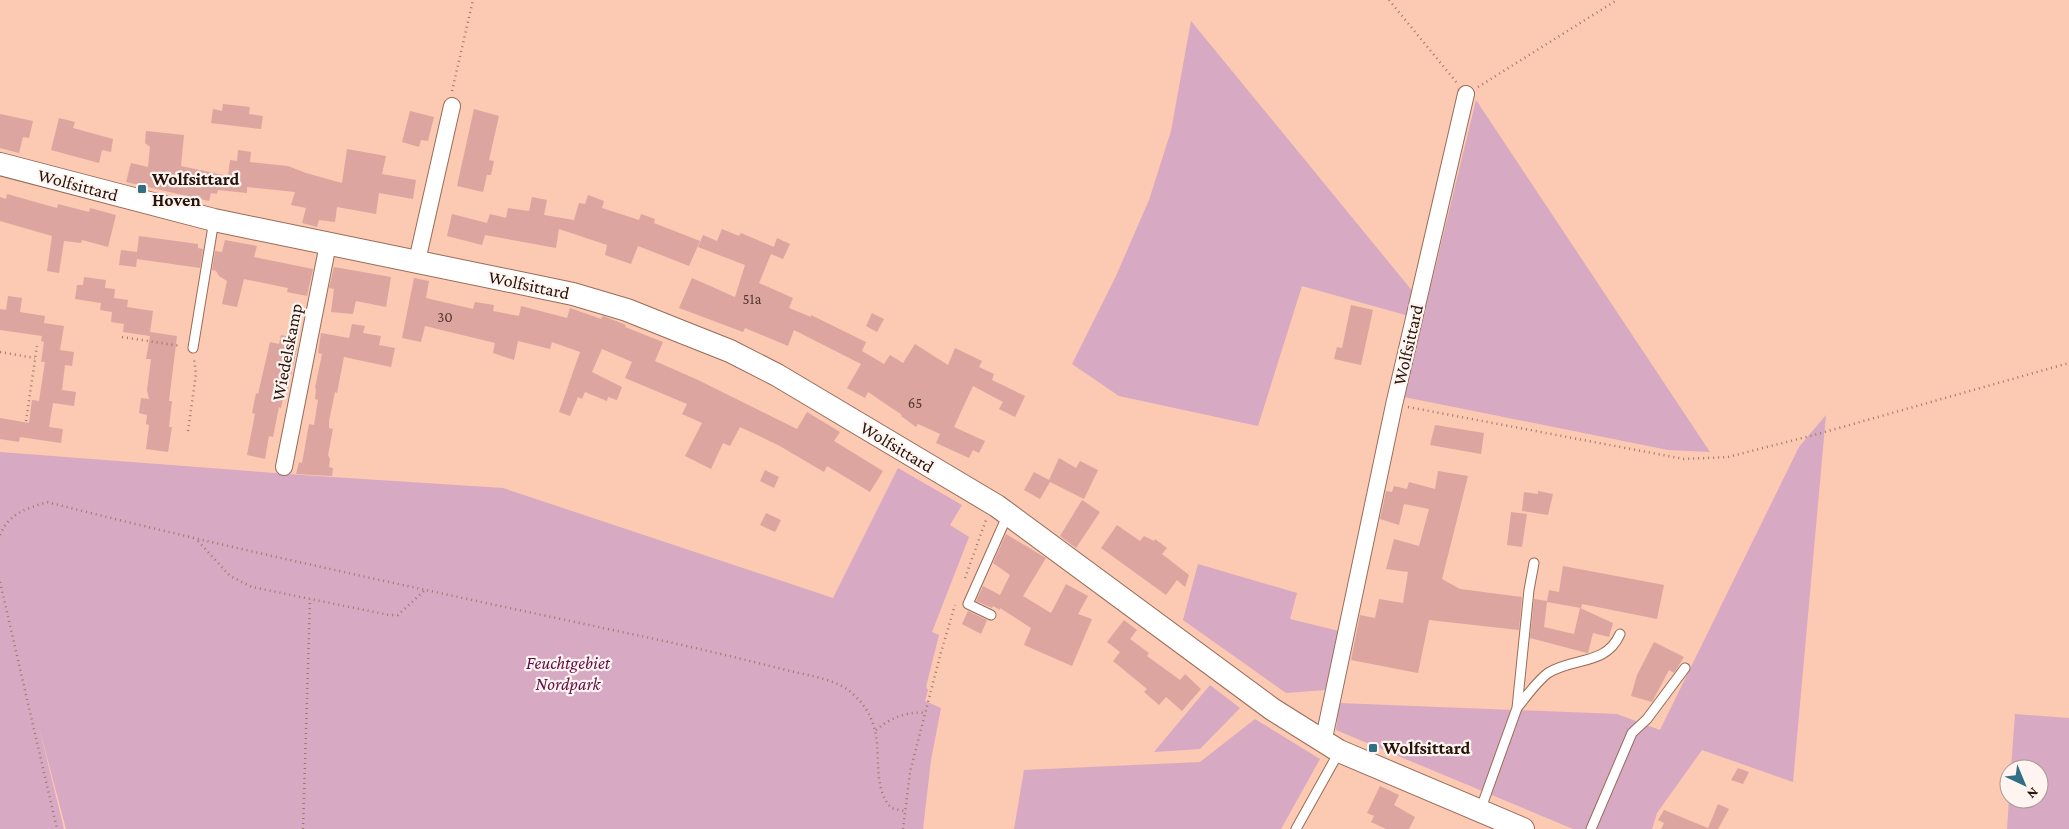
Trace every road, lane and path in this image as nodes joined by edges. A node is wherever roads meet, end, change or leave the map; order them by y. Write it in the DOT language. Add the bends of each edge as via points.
graph roads {
  1 [pos="473,0"];
  2 [pos="1389,0"];
  3 [pos="1616,0"];
  4 [pos="1466,94"];
  5 [pos="452,106"];
  6 [pos="0,164"];
  7 [pos="214,220"];
  8 [pos="328,244"];
  9 [pos="417,262"];
  10 [pos="122,337"];
  11 [pos="37,346"];
  12 [pos="193,348"];
  13 [pos="0,352"];
  14 [pos="35,358"];
  15 [pos="2069,363"];
  16 [pos="1394,404"];
  17 [pos="26,421"];
  18 [pos="188,432"];
  19 [pos="284,467"];
  20 [pos="1002,510"];
  21 [pos="2,526"];
  22 [pos="0,535"];
  23 [pos="198,540"];
  24 [pos="1534,563"];
  25 [pos="0,582"];
  26 [pos="963,583"];
  27 [pos="425,590"];
  28 [pos="310,599"];
  29 [pos="957,601"];
  30 [pos="990,615"];
  31 [pos="1620,634"];
  32 [pos="1686,668"];
  33 [pos="1517,708"];
  34 [pos="926,713"];
  35 [pos="876,730"];
  36 [pos="1331,747"];
  37 [pos="904,811"];
  38 [pos="1480,811"];
  39 [pos="57,829"];
  40 [pos="303,829"];
  41 [pos="903,829"];
  42 [pos="1296,829"];
  43 [pos="1523,829"];
  44 [pos="1591,829"];
  1 -- 5 [label="path" via="451,97"];
  2 -- 4 [label="path"];
  3 -- 4 [label="path"];
  4 -- 16 [label="street, Wolfsittard"];
  5 -- 9 [label="street"];
  6 -- 7 [label="street, Wolfsittard"];
  7 -- 8 [label="street, Wolfsittard"];
  7 -- 12 [label="lane"];
  8 -- 9 [label="street, Wolfsittard"];
  8 -- 19 [label="street, Wiedelskamp"];
  9 -- 20 [label="street, Wolfsittard" via="573,294 627,310 730,352 777,375"];
  10 -- 12 [label="path"];
  11 -- 14 [label="path"];
  12 -- 18 [label="path" via="196,374"];
  13 -- 14 [label="path"];
  14 -- 17 [label="path"];
  15 -- 16 [label="path" via="1728,457 1684,460"];
  16 -- 36 [label="street, Wolfsittard"];
  20 -- 26 [label="path" via="986,520"];
  20 -- 30 [label="lane" via="968,604"];
  20 -- 36 [label="street, Wolfsittard" via="1272,709"];
  21 -- 22 [label="path"];
  21 -- 23 [label="path" via="22,510 47,502"];
  23 -- 27 [label="path"];
  23 -- 28 [label="path" via="230,576 252,587"];
  24 -- 33 [label="lane"];
  25 -- 39 [label="path"];
  27 -- 28 [label="path" via="398,614 389,615"];
  27 -- 35 [label="path" via="726,655 829,681 852,692 869,713"];
  28 -- 40 [label="path"];
  29 -- 34 [label="path"];
  31 -- 33 [label="lane" via="1600,657 1566,664 1547,674"];
  32 -- 44 [label="lane" via="1647,719 1632,733"];
  33 -- 38 [label="lane"];
  34 -- 35 [label="path" via="903,715"];
  34 -- 37 [label="path" via="910,772"];
  35 -- 37 [label="path" via="882,793 891,808"];
  36 -- 38 [label="street, Wolfsittard"];
  36 -- 42 [label="lane"];
  37 -- 41 [label="path"];
  38 -- 43 [label="street, Wolfsittard"];
}
